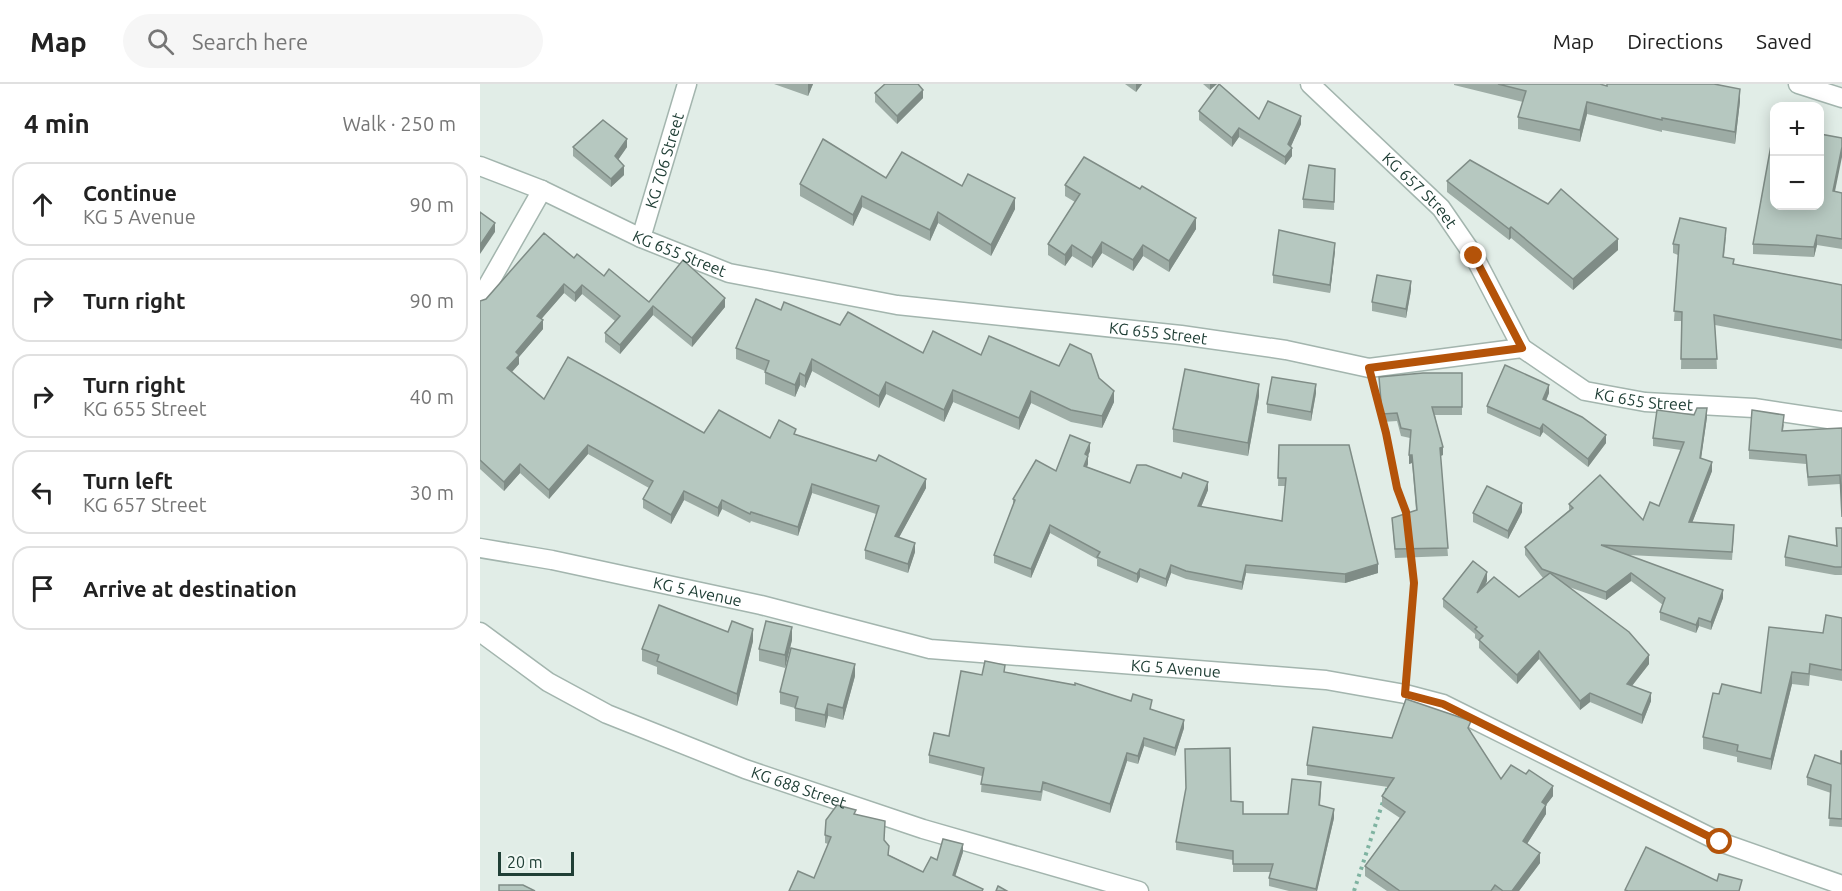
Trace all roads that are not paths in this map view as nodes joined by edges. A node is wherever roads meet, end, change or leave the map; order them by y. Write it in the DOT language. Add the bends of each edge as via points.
graph roads {
  1 [pos="687,84"];
  2 [pos="1310,84"];
  3 [pos="1798,84"];
  4 [pos="1842,98"];
  5 [pos="480,166"];
  6 [pos="542,190"];
  7 [pos="641,238"];
  8 [pos="480,299"];
  9 [pos="1522,348"];
  10 [pos="1842,421"];
  11 [pos="480,548"];
  12 [pos="480,632"];
  13 [pos="1842,885"];
  14 [pos="1139,891"];
  1 -- 7 [label="street, KG 706 Street"];
  2 -- 9 [label="street, KG 657 Street" via="1441,208 1474,256"];
  3 -- 4 [label="street"];
  5 -- 6 [label="street, KG 655 Street"];
  6 -- 7 [label="street, KG 655 Street"];
  6 -- 8 [label="street"];
  7 -- 9 [label="street, KG 655 Street" via="729,273 897,304 1181,335 1286,350 1369,368"];
  9 -- 10 [label="street, KG 655 Street" via="1585,391 1645,402 1754,408"];
  11 -- 13 [label="street, KG 5 Avenue" via="761,605 930,649 1326,680 1405,694 1443,704 1720,842"];
  12 -- 14 [label="street, KG 688 Street" via="548,682 607,714 745,769 923,829"];
}
